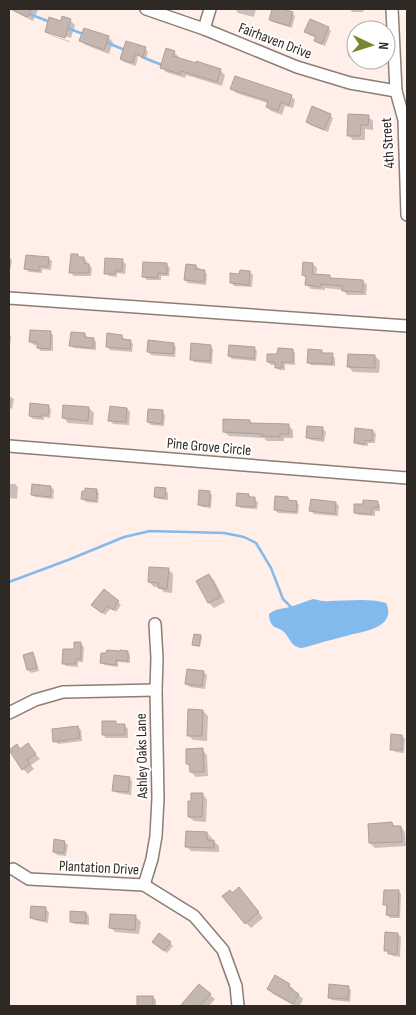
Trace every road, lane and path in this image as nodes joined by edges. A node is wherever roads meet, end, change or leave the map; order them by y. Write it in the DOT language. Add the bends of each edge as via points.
graph roads {
  1 [pos="146,9"];
  2 [pos="210,9"];
  3 [pos="392,9"];
  4 [pos="204,29"];
  5 [pos="396,91"];
  6 [pos="407,215"];
  7 [pos="9,298"];
  8 [pos="407,326"];
  9 [pos="9,446"];
  10 [pos="407,478"];
  11 [pos="155,624"];
  12 [pos="156,690"];
  13 [pos="9,713"];
  14 [pos="13,869"];
  15 [pos="144,885"];
  16 [pos="238,1006"];
  1 -- 4 [label="street, Fairhaven Drive"];
  2 -- 4 [label="street"];
  3 -- 5 [label="street, 4th Street"];
  4 -- 5 [label="street, Fairhaven Drive" via="297,67 350,83"];
  5 -- 6 [label="street, 4th Street" via="404,120"];
  7 -- 8 [label="street"];
  9 -- 10 [label="street, Pine Grove Circle"];
  11 -- 12 [label="street, Ashley Oaks Lane"];
  12 -- 13 [label="street" via="63,692 35,700"];
  12 -- 15 [label="street, Ashley Oaks Lane" via="156,836"];
  14 -- 15 [label="street, Plantation Drive" via="29,879"];
  15 -- 16 [label="street, Plantation Drive" via="194,916 223,950 236,986"];
}
